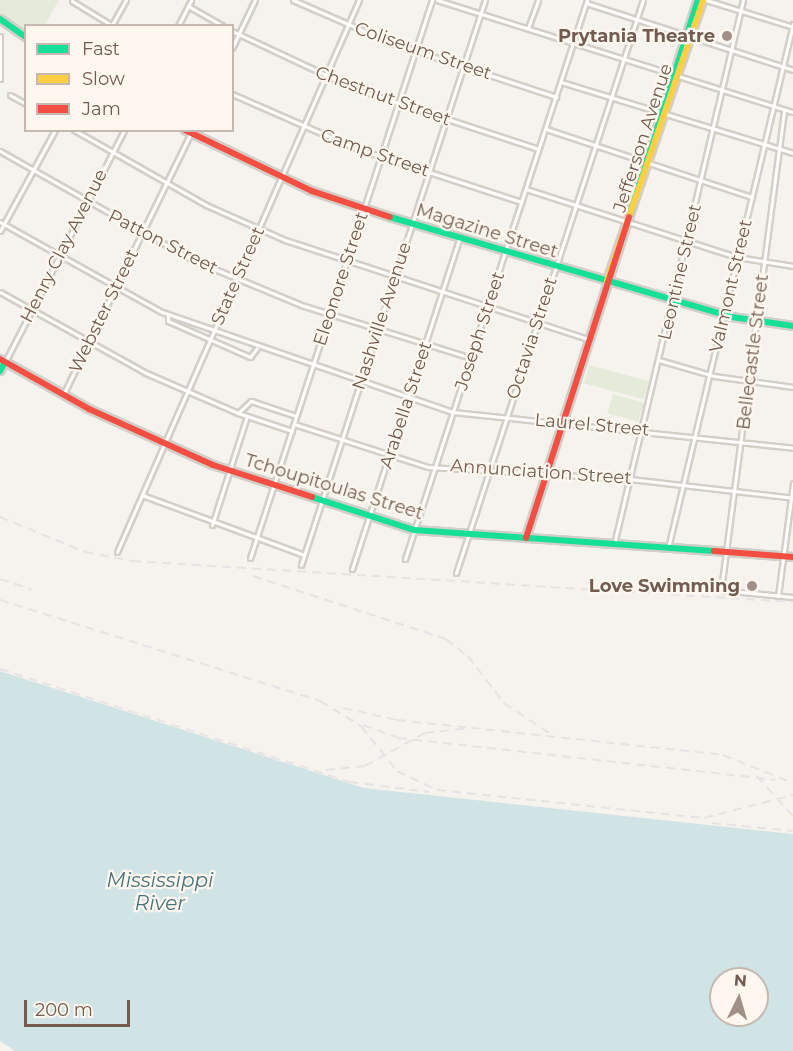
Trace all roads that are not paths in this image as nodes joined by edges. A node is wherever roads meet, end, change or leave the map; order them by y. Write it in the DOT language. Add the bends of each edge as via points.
graph roads {
  1 [pos="72,0"];
  2 [pos="126,0"];
  3 [pos="191,0"];
  4 [pos="255,0"];
  5 [pos="292,0"];
  6 [pos="359,0"];
  7 [pos="432,0"];
  8 [pos="438,0"];
  9 [pos="485,0"];
  10 [pos="538,0"];
  11 [pos="643,0"];
  12 [pos="698,0"];
  13 [pos="705,0"];
  14 [pos="743,0"];
  15 [pos="586,2"];
  16 [pos="188,6"];
  17 [pos="741,11"];
  18 [pos="480,14"];
  19 [pos="0,19"];
  20 [pos="636,20"];
  21 [pos="110,24"];
  22 [pos="113,24"];
  23 [pos="179,24"];
  24 [pos="220,24"];
  25 [pos="347,25"];
  26 [pos="793,26"];
  27 [pos="0,27"];
  28 [pos="528,28"];
  29 [pos="234,32"];
  30 [pos="239,34"];
  31 [pos="0,36"];
  32 [pos="24,36"];
  33 [pos="689,37"];
  34 [pos="573,43"];
  35 [pos="234,44"];
  36 [pos="415,51"];
  37 [pos="731,51"];
  38 [pos="623,59"];
  39 [pos="463,66"];
  40 [pos="782,67"];
  41 [pos="793,70"];
  42 [pos="325,75"];
  43 [pos="676,76"];
  44 [pos="0,79"];
  45 [pos="561,82"];
  46 [pos="722,91"];
  47 [pos="10,95"];
  48 [pos="234,95"];
  49 [pos="556,96"];
  50 [pos="610,98"];
  51 [pos="24,103"];
  52 [pos="398,104"];
  53 [pos="772,108"];
  54 [pos="784,111"];
  55 [pos="793,112"];
  56 [pos="663,115"];
  57 [pos="445,119"];
  58 [pos="303,126"];
  59 [pos="545,129"];
  60 [pos="714,131"];
  61 [pos="54,132"];
  62 [pos="78,132"];
  63 [pos="123,132"];
  64 [pos="189,132"];
  65 [pos="595,145"];
  66 [pos="764,147"];
  67 [pos="539,150"];
  68 [pos="0,151"];
  69 [pos="779,151"];
  70 [pos="113,152"];
  71 [pos="793,153"];
  72 [pos="381,156"];
  73 [pos="648,162"];
  74 [pos="33,171"];
  75 [pos="429,172"];
  76 [pos="281,178"];
  77 [pos="701,179"];
  78 [pos="166,184"];
  79 [pos="526,189"];
  80 [pos="752,197"];
  81 [pos="87,202"];
  82 [pos="521,202"];
  83 [pos="576,204"];
  84 [pos="364,209"];
  85 [pos="629,221"];
  86 [pos="2,223"];
  87 [pos="412,225"];
  88 [pos="259,228"];
  89 [pos="0,231"];
  90 [pos="141,233"];
  91 [pos="459,240"];
  92 [pos="687,240"];
  93 [pos="505,255"];
  94 [pos="59,256"];
  95 [pos="737,257"];
  96 [pos="347,262"];
  97 [pos="764,262"];
  98 [pos="793,266"];
  99 [pos="555,267"];
  100 [pos="394,278"];
  101 [pos="237,279"];
  102 [pos="606,282"];
  103 [pos="115,287"];
  104 [pos="0,292"];
  105 [pos="442,292"];
  106 [pos="673,300"];
  107 [pos="487,308"];
  108 [pos="32,310"];
  109 [pos="168,315"];
  110 [pos="329,315"];
  111 [pos="724,315"];
  112 [pos="757,321"];
  113 [pos="537,324"];
  114 [pos="793,326"];
  115 [pos="214,330"];
  116 [pos="377,330"];
  117 [pos="588,339"];
  118 [pos="210,340"];
  119 [pos="88,344"];
  120 [pos="426,346"];
  121 [pos="257,348"];
  122 [pos="471,358"];
  123 [pos="2,360"];
  124 [pos="659,360"];
  125 [pos="312,367"];
  126 [pos="0,371"];
  127 [pos="710,375"];
  128 [pos="749,381"];
  129 [pos="360,382"];
  130 [pos="793,387"];
  131 [pos="188,391"];
  132 [pos="63,395"];
  133 [pos="408,398"];
  134 [pos="453,412"];
  135 [pos="238,413"];
  136 [pos="247,416"];
  137 [pos="297,416"];
  138 [pos="506,417"];
  139 [pos="563,422"];
  140 [pos="294,424"];
  141 [pos="642,430"];
  142 [pos="292,431"];
  143 [pos="695,435"];
  144 [pos="341,439"];
  145 [pos="741,441"];
  146 [pos="165,444"];
  147 [pos="793,448"];
  148 [pos="389,455"];
  149 [pos="436,466"];
  150 [pos="489,469"];
  151 [pos="228,471"];
  152 [pos="547,472"];
  153 [pos="630,479"];
  154 [pos="684,483"];
  155 [pos="793,483"];
  156 [pos="274,486"];
  157 [pos="734,490"];
  158 [pos="142,495"];
  159 [pos="792,498"];
  160 [pos="321,501"];
  161 [pos="369,516"];
  162 [pos="212,525"];
  163 [pos="414,530"];
  164 [pos="469,534"];
  165 [pos="526,538"];
  166 [pos="256,539"];
  167 [pos="614,544"];
  168 [pos="668,548"];
  169 [pos="117,552"];
  170 [pos="726,552"];
  171 [pos="304,555"];
  172 [pos="783,556"];
  173 [pos="793,557"];
  174 [pos="250,558"];
  175 [pos="405,559"];
  176 [pos="301,564"];
  177 [pos="352,569"];
  178 [pos="456,573"];
  179 [pos="778,596"];
  180 [pos="793,597"];
  1 -- 21 [label="street"];
  2 -- 22 [label="street"];
  3 -- 16 [label="street"];
  4 -- 30 [label="street"];
  5 -- 25 [label="street, Coliseum Street"];
  6 -- 25 [label="street, State Street"];
  7 -- 36 [label="street, Eleonore Street"];
  8 -- 18 [label="street"];
  9 -- 18 [label="street, Nashville Avenue"];
  10 -- 28 [label="street"];
  11 -- 20 [label="street, Octavia Street"];
  12 -- 33 [label="street, Jefferson Avenue"];
  13 -- 17 [label="street"];
  13 -- 33 [label="street, Jefferson Avenue"];
  14 -- 17 [label="street, Leontine Street"];
  15 -- 20 [label="street"];
  15 -- 34 [label="street, Joseph Street"];
  16 -- 23 [label="street"];
  16 -- 24 [label="street"];
  17 -- 26 [label="street"];
  17 -- 37 [label="street, Leontine Street"];
  18 -- 28 [label="street"];
  18 -- 39 [label="street, Nashville Avenue"];
  19 -- 27 [label="street"];
  19 -- 32 [label="street"];
  20 -- 33 [label="street"];
  20 -- 38 [label="street, Octavia Street"];
  25 -- 36 [label="street, Coliseum Street"];
  25 -- 42 [label="street, State Street"];
  26 -- 40 [label="street, Valmont Street"];
  28 -- 34 [label="street"];
  29 -- 30 [label="street, Chestnut Street"];
  30 -- 35 [label="street"];
  30 -- 42 [label="street, Chestnut Street"];
  31 -- 44 [label="street"];
  33 -- 37 [label="street"];
  33 -- 43 [label="street, Jefferson Avenue"];
  34 -- 38 [label="street"];
  34 -- 45 [label="street, Joseph Street"];
  36 -- 39 [label="street, Coliseum Street"];
  36 -- 52 [label="street, Eleonore Street"];
  37 -- 40 [label="street"];
  37 -- 46 [label="street, Leontine Street"];
  38 -- 43 [label="street"];
  38 -- 50 [label="street, Octavia Street"];
  39 -- 49 [label="street, Coliseum Street"];
  39 -- 57 [label="street, Nashville Avenue"];
  40 -- 41 [label="street"];
  40 -- 53 [label="street, Valmont Street"];
  42 -- 52 [label="street, Chestnut Street"];
  42 -- 58 [label="street, State Street"];
  43 -- 46 [label="street"];
  43 -- 56 [label="street, Jefferson Avenue"];
  45 -- 49 [label="street, Joseph Street"];
  45 -- 50 [label="street"];
  46 -- 53 [label="street"];
  46 -- 60 [label="street, Leontine Street"];
  47 -- 51 [label="street"];
  48 -- 58 [label="street, Camp Street"];
  49 -- 59 [label="street, Joseph Street"];
  50 -- 56 [label="street"];
  50 -- 65 [label="street, Octavia Street"];
  52 -- 57 [label="street, Chestnut Street"];
  52 -- 72 [label="street, Eleonore Street"];
  53 -- 54 [label="street"];
  53 -- 66 [label="street, Valmont Street"];
  54 -- 55 [label="street"];
  54 -- 69 [label="street, Bellecastle Street"];
  56 -- 60 [label="street"];
  56 -- 73 [label="street, Jefferson Avenue"];
  57 -- 67 [label="street, Chestnut Street"];
  57 -- 75 [label="street, Nashville Avenue"];
  58 -- 72 [label="street, Camp Street"];
  58 -- 76 [label="street, State Street"];
  59 -- 65 [label="street"];
  59 -- 67 [label="street, Joseph Street"];
  60 -- 66 [label="street"];
  60 -- 77 [label="street, Leontine Street"];
  61 -- 74 [label="street"];
  62 -- 70 [label="street"];
  63 -- 70 [label="street, Henry Clay Avenue"];
  64 -- 76 [label="street, Magazine Street"];
  64 -- 78 [label="street, Webster Street"];
  65 -- 73 [label="street"];
  65 -- 83 [label="street, Octavia Street"];
  66 -- 69 [label="street"];
  66 -- 80 [label="street, Valmont Street"];
  67 -- 79 [label="street, Joseph Street"];
  68 -- 74 [label="street, Patton Street"];
  69 -- 71 [label="street"];
  69 -- 97 [label="street, Bellecastle Street"];
  70 -- 78 [label="street"];
  70 -- 81 [label="street, Henry Clay Avenue"];
  72 -- 75 [label="street, Camp Street"];
  72 -- 84 [label="street, Eleonore Street"];
  73 -- 77 [label="street"];
  73 -- 85 [label="street, Jefferson Avenue"];
  74 -- 81 [label="street, Patton Street"];
  74 -- 86 [label="street"];
  75 -- 82 [label="street, Camp Street"];
  75 -- 87 [label="street, Nashville Avenue"];
  76 -- 84 [label="street, Magazine Street"];
  76 -- 88 [label="street, State Street"];
  77 -- 80 [label="street"];
  77 -- 92 [label="street, Leontine Street"];
  78 -- 88 [label="street"];
  78 -- 90 [label="street, Webster Street"];
  79 -- 82 [label="street, Joseph Street"];
  79 -- 83 [label="street"];
  80 -- 95 [label="street, Valmont Street"];
  81 -- 90 [label="street, Patton Street"];
  81 -- 94 [label="street, Henry Clay Avenue"];
  82 -- 93 [label="street, Joseph Street"];
  83 -- 85 [label="street"];
  83 -- 99 [label="street, Octavia Street"];
  84 -- 87 [label="street, Magazine Street"];
  84 -- 96 [label="street, Eleonore Street"];
  85 -- 92 [label="street"];
  85 -- 102 [label="street, Jefferson Avenue"];
  86 -- 89 [label="street"];
  86 -- 94 [label="street, Laurel Street"];
  87 -- 91 [label="street, Magazine Street"];
  87 -- 100 [label="street, Nashville Avenue"];
  88 -- 96 [label="street"];
  88 -- 101 [label="street, State Street"];
  90 -- 101 [label="street, Patton Street"];
  90 -- 103 [label="street, Webster Street"];
  91 -- 93 [label="street, Magazine Street"];
  91 -- 105 [label="street, Arabella Street"];
  92 -- 95 [label="street"];
  92 -- 106 [label="street, Leontine Street"];
  93 -- 99 [label="street, Magazine Street"];
  93 -- 107 [label="street, Joseph Street"];
  94 -- 103 [label="street, Laurel Street"];
  94 -- 108 [label="street, Henry Clay Avenue"];
  95 -- 97 [label="street"];
  95 -- 111 [label="street, Valmont Street"];
  96 -- 100 [label="street"];
  96 -- 110 [label="street, Eleonore Street"];
  97 -- 98 [label="street"];
  97 -- 112 [label="street, Bellecastle Street"];
  99 -- 102 [label="street, Magazine Street"];
  99 -- 113 [label="street, Octavia Street"];
  100 -- 105 [label="street"];
  100 -- 116 [label="street, Nashville Avenue"];
  101 -- 110 [label="street, Patton Street"];
  101 -- 115 [label="street, State Street"];
  102 -- 106 [label="street, Magazine Street"];
  102 -- 117 [label="street, Jefferson Avenue"];
  103 -- 109 [label="street, Laurel Street"];
  103 -- 119 [label="street, Webster Street"];
  104 -- 108 [label="street"];
  105 -- 107 [label="street"];
  105 -- 120 [label="street, Arabella Street"];
  106 -- 111 [label="street, Magazine Street"];
  106 -- 124 [label="street, Leontine Street"];
  107 -- 113 [label="street"];
  107 -- 122 [label="street, Joseph Street"];
  108 -- 119 [label="street"];
  108 -- 123 [label="street, Henry Clay Avenue"];
  109 -- 115 [label="street, Laurel Street"];
  109 -- 118 [label="street, Laurel Street" via="168,321"];
  110 -- 116 [label="street, Patton Street"];
  110 -- 125 [label="street, Eleonore Street"];
  111 -- 112 [label="street, Magazine Street"];
  111 -- 127 [label="street, Valmont Street"];
  112 -- 114 [label="street, Magazine Street"];
  112 -- 128 [label="street, Bellecastle Street"];
  113 -- 117 [label="street"];
  113 -- 138 [label="street, Octavia Street"];
  115 -- 118 [label="street, State Street"];
  115 -- 121 [label="street, Laurel Street"];
  116 -- 120 [label="street, Patton Street"];
  116 -- 129 [label="street, Nashville Avenue"];
  117 -- 139 [label="street, Jefferson Avenue"];
  118 -- 121 [label="street, Laurel Street" via="250,357"];
  118 -- 131 [label="street, State Street"];
  119 -- 131 [label="street"];
  119 -- 132 [label="street, Webster Street"];
  120 -- 122 [label="street, Patton Street"];
  120 -- 133 [label="street, Arabella Street"];
  121 -- 125 [label="street, Laurel Street"];
  122 -- 134 [label="street, Joseph Street"];
  123 -- 126 [label="street"];
  123 -- 132 [label="street, Tchoupitoulas Street"];
  124 -- 127 [label="street"];
  124 -- 141 [label="street, Leontine Street"];
  125 -- 129 [label="street, Laurel Street"];
  125 -- 137 [label="street, Eleonore Street"];
  127 -- 128 [label="street"];
  127 -- 143 [label="street, Valmont Street"];
  128 -- 130 [label="street"];
  128 -- 145 [label="street, Bellecastle Street"];
  129 -- 133 [label="street, Laurel Street"];
  129 -- 144 [label="street, Nashville Avenue"];
  131 -- 135 [label="street"];
  131 -- 146 [label="street, State Street"];
  132 -- 146 [label="street, Tchoupitoulas Street"];
  133 -- 134 [label="street, Laurel Street"];
  133 -- 148 [label="street, Arabella Street"];
  134 -- 138 [label="street, Laurel Street"];
  134 -- 149 [label="street, Joseph Street"];
  135 -- 136 [label="street"];
  135 -- 137 [label="street" via="243,402 251,401"];
  136 -- 142 [label="street"];
  136 -- 151 [label="street"];
  137 -- 140 [label="street, Eleonore Street"];
  138 -- 139 [label="street, Laurel Street"];
  138 -- 150 [label="street, Octavia Street"];
  139 -- 141 [label="street, Laurel Street"];
  139 -- 152 [label="street, Jefferson Avenue"];
  140 -- 142 [label="street, Eleonore Street"];
  140 -- 144 [label="street, Annunciation Street"];
  141 -- 143 [label="street, Laurel Street"];
  141 -- 153 [label="street, Leontine Street"];
  142 -- 156 [label="street, Eleonore Street"];
  143 -- 145 [label="street, Laurel Street"];
  143 -- 154 [label="street, Valmont Street"];
  144 -- 148 [label="street, Annunciation Street"];
  144 -- 160 [label="street, Nashville Avenue"];
  145 -- 147 [label="street, Laurel Street"];
  145 -- 157 [label="street, Bellecastle Street"];
  146 -- 151 [label="street, Tchoupitoulas Street"];
  146 -- 158 [label="street, State Street"];
  148 -- 149 [label="street, Annunciation Street"];
  148 -- 161 [label="street, Arabella Street"];
  149 -- 150 [label="street, Annunciation Street"];
  149 -- 163 [label="street, Joseph Street"];
  150 -- 152 [label="street, Annunciation Street"];
  150 -- 164 [label="street, Octavia Street"];
  151 -- 156 [label="street, Tchoupitoulas Street"];
  151 -- 162 [label="street"];
  152 -- 153 [label="street, Annunciation Street"];
  152 -- 165 [label="street, Jefferson Avenue"];
  153 -- 154 [label="street, Annunciation Street"];
  153 -- 167 [label="street, Leontine Street"];
  154 -- 157 [label="street, Annunciation Street"];
  154 -- 168 [label="street, Valmont Street"];
  155 -- 159 [label="street"];
  156 -- 160 [label="street, Tchoupitoulas Street"];
  156 -- 166 [label="street, Eleonore Street"];
  157 -- 159 [label="street, Annunciation Street"];
  157 -- 170 [label="street, Bellecastle Street"];
  158 -- 162 [label="street"];
  158 -- 169 [label="street, State Street"];
  159 -- 172 [label="street"];
  160 -- 161 [label="street, Tchoupitoulas Street"];
  160 -- 171 [label="street, Nashville Avenue"];
  161 -- 163 [label="street, Tchoupitoulas Street"];
  161 -- 177 [label="street, Arabella Street"];
  162 -- 166 [label="street"];
  163 -- 164 [label="street, Tchoupitoulas Street"];
  163 -- 175 [label="street, Joseph Street"];
  164 -- 165 [label="street, Tchoupitoulas Street"];
  164 -- 178 [label="street, Octavia Street"];
  165 -- 167 [label="street, Tchoupitoulas Street"];
  166 -- 171 [label="street"];
  166 -- 174 [label="street, Eleonore Street"];
  167 -- 168 [label="street, Tchoupitoulas Street"];
  168 -- 170 [label="street, Tchoupitoulas Street"];
  170 -- 172 [label="street, Tchoupitoulas Street"];
  170 -- 179 [label="street, Bellecastle Street" via="722,592"];
  171 -- 176 [label="street, Nashville Avenue"];
  172 -- 173 [label="street, Tchoupitoulas Street"];
  172 -- 179 [label="street"];
  179 -- 180 [label="street"];
}
